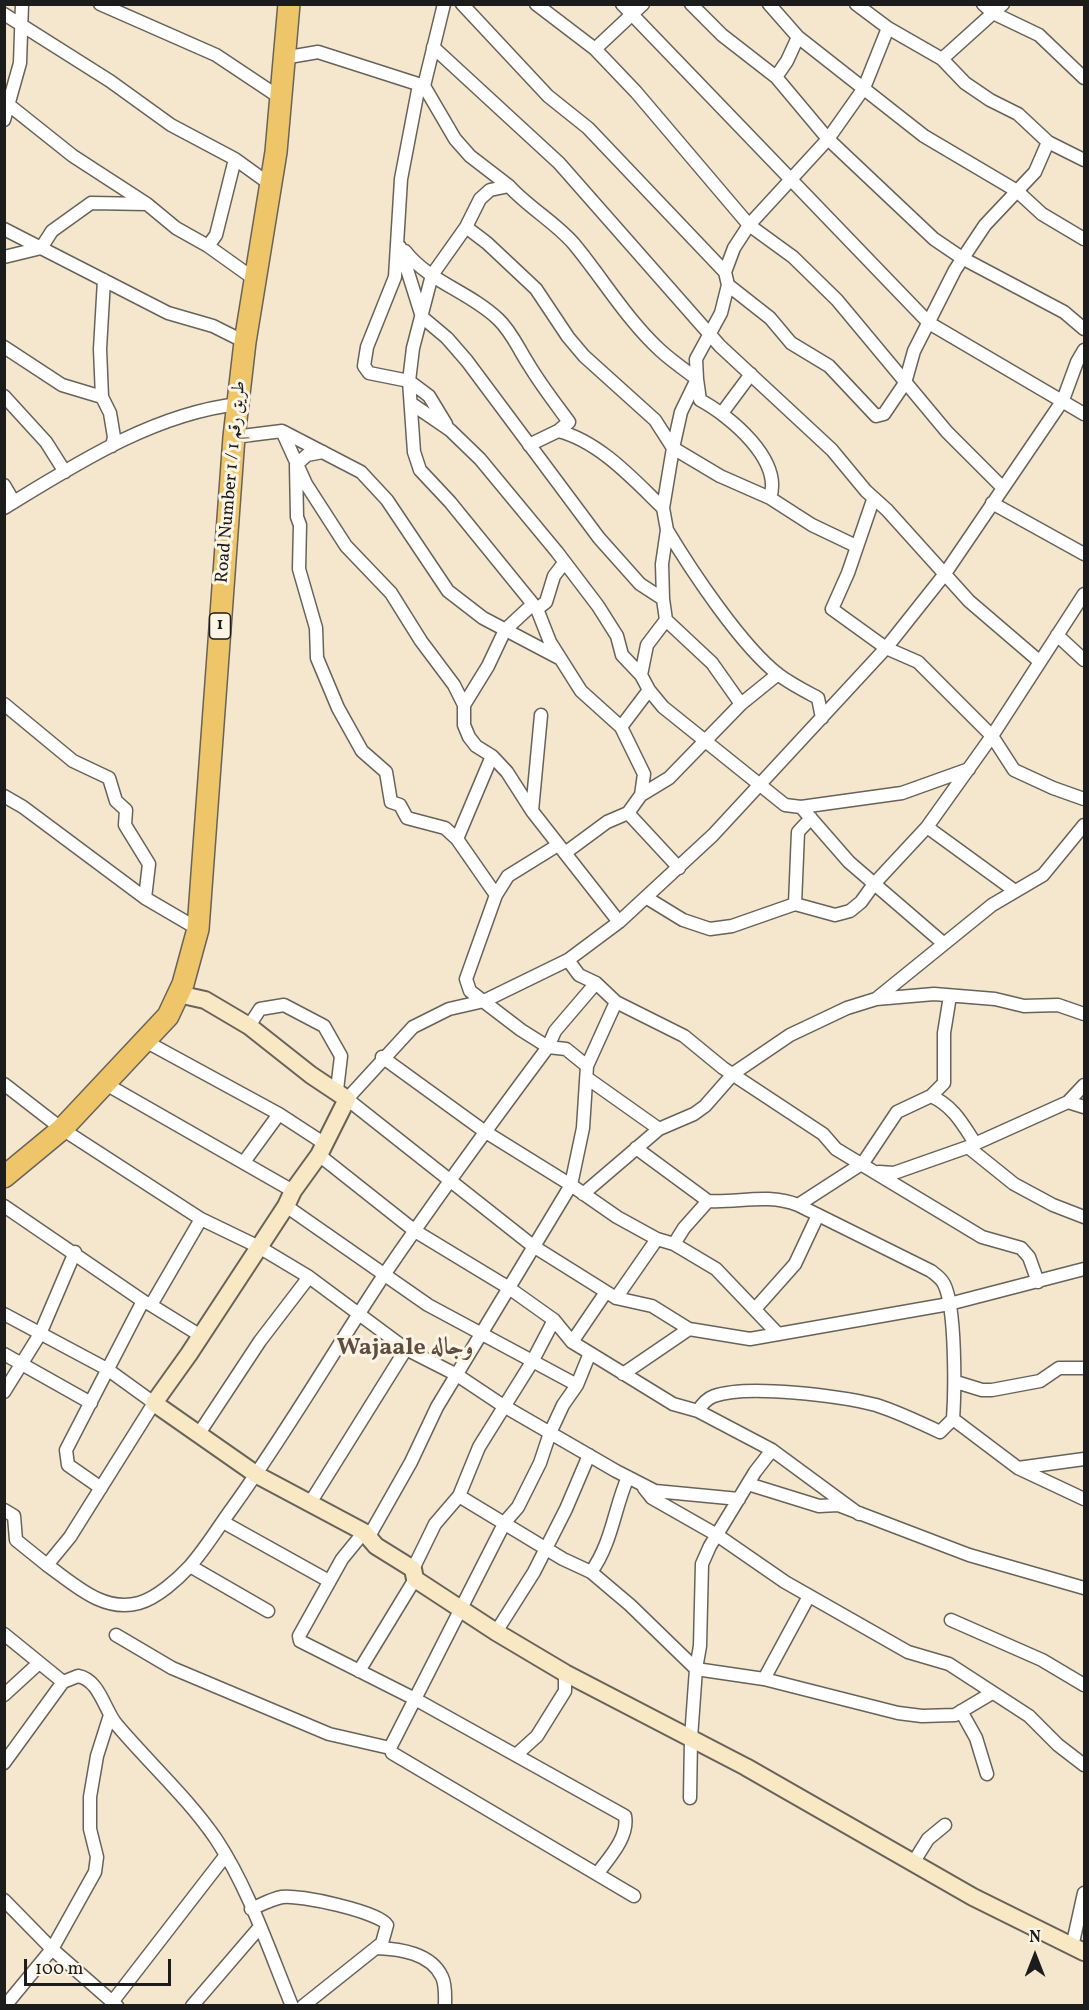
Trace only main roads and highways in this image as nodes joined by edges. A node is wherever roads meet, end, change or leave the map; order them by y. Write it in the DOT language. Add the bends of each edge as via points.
graph roads {
  1 [pos="289,4"];
  2 [pos="4,1177"];
  1 -- 2 [label="highway, Road Number 1 / طريق رقم 1 / 1" via="272,185 245,342 234,437 198,929 168,1016 62,1129"];
}
